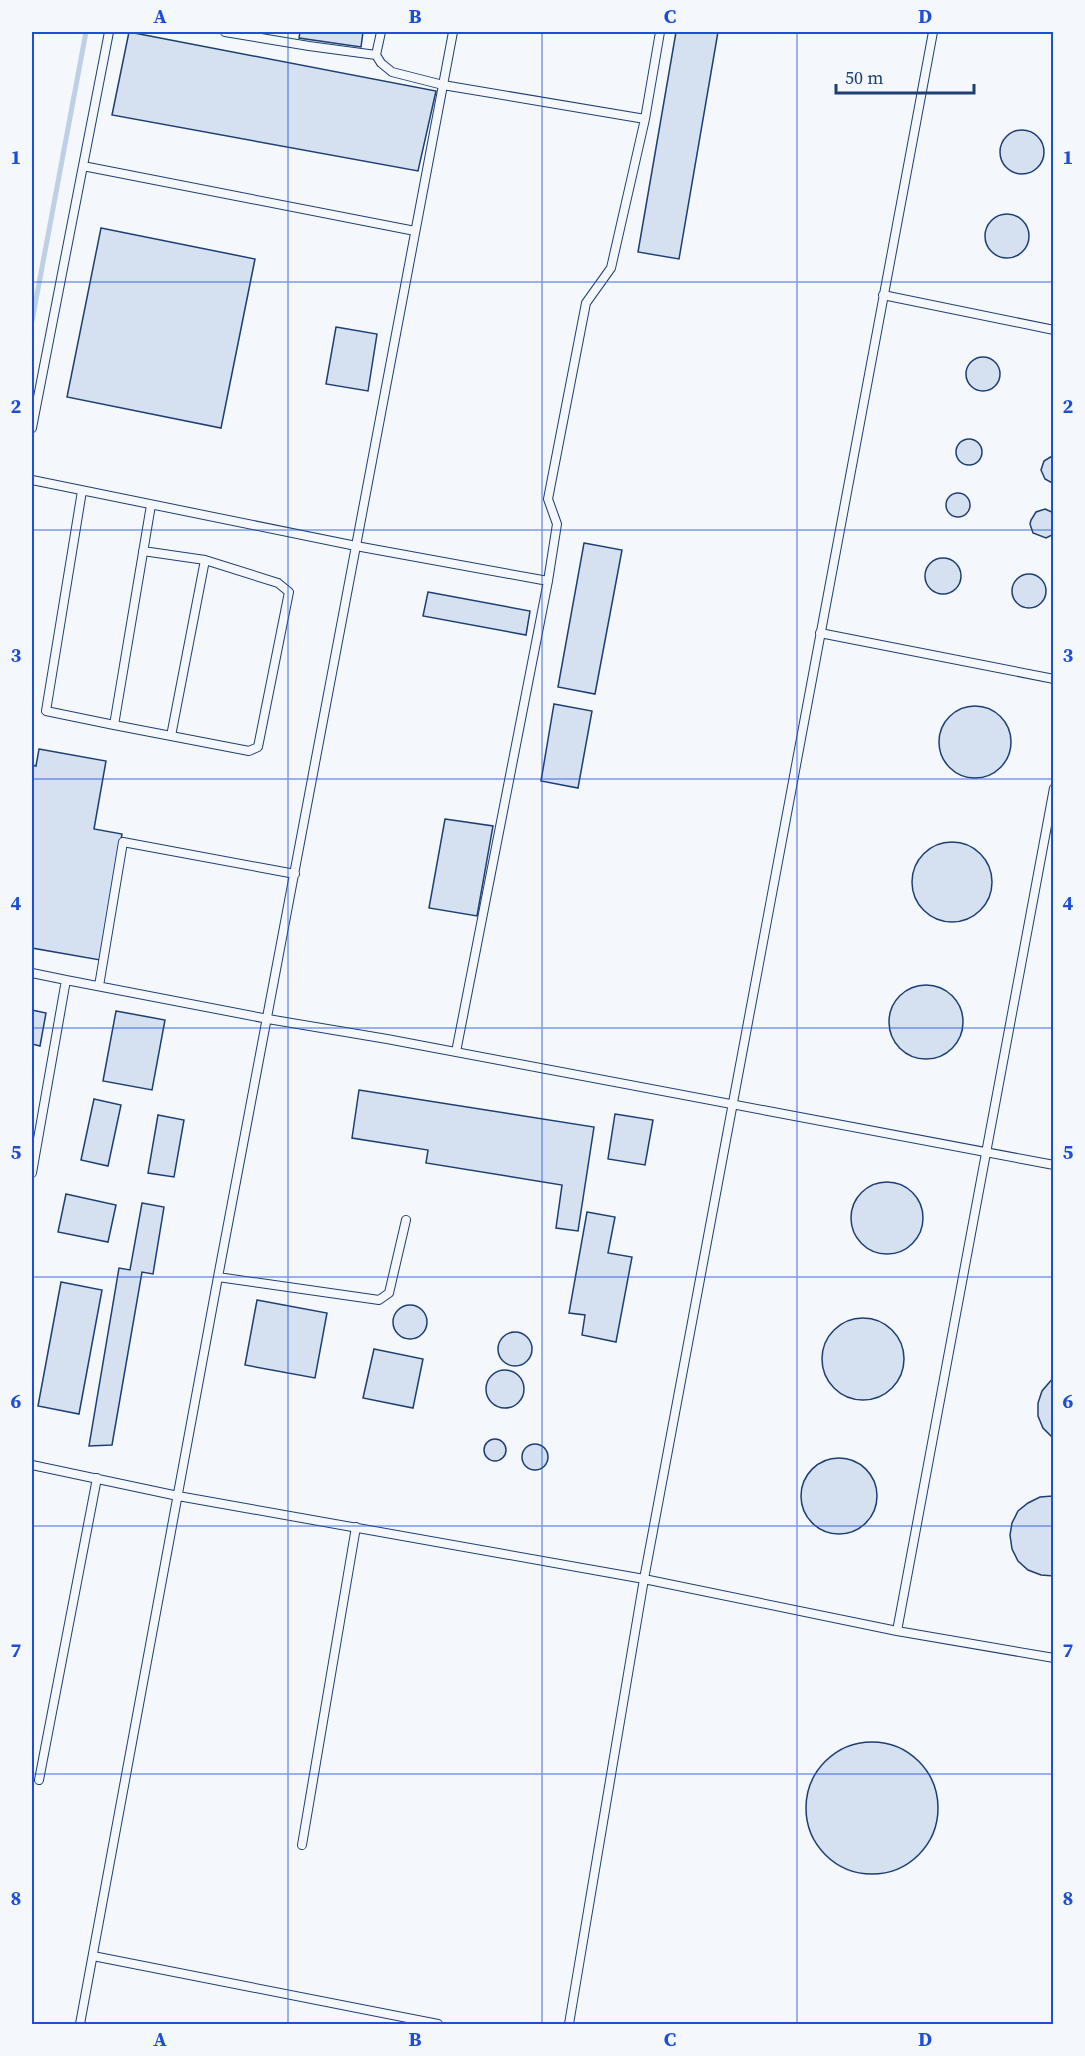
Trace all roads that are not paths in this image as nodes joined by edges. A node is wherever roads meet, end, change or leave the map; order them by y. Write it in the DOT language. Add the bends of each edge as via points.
graph roads {
  1 [pos="109,32"];
  2 [pos="225,32"];
  3 [pos="381,32"];
  4 [pos="453,32"];
  5 [pos="660,32"];
  6 [pos="933,32"];
  7 [pos="376,55"];
  8 [pos="443,85"];
  9 [pos="645,119"];
  10 [pos="83,166"];
  11 [pos="415,231"];
  12 [pos="883,296"];
  13 [pos="1053,330"];
  14 [pos="32,428"];
  15 [pos="32,480"];
  16 [pos="82,491"];
  17 [pos="151,505"];
  18 [pos="356,546"];
  19 [pos="143,551"];
  20 [pos="206,560"];
  21 [pos="548,581"];
  22 [pos="820,633"];
  23 [pos="1053,679"];
  24 [pos="114,725"];
  25 [pos="171,736"];
  26 [pos="1053,788"];
  27 [pos="295,874"];
  28 [pos="32,973"];
  29 [pos="66,980"];
  30 [pos="99,986"];
  31 [pos="268,1019"];
  32 [pos="456,1052"];
  33 [pos="732,1105"];
  34 [pos="987,1152"];
  35 [pos="1053,1165"];
  36 [pos="32,1173"];
  37 [pos="406,1220"];
  38 [pos="218,1277"];
  39 [pos="32,1465"];
  40 [pos="97,1478"];
  41 [pos="178,1496"];
  42 [pos="356,1527"];
  43 [pos="644,1579"];
  44 [pos="897,1631"];
  45 [pos="1053,1658"];
  46 [pos="39,1780"];
  47 [pos="302,1845"];
  48 [pos="93,1956"];
  49 [pos="80,2025"];
  50 [pos="438,2025"];
  51 [pos="569,2025"];
  1 -- 10 [label="lane"];
  2 -- 7 [label="lane"];
  3 -- 7 [label="lane"];
  4 -- 8 [label="lane"];
  5 -- 9 [label="lane"];
  6 -- 12 [label="lane"];
  7 -- 8 [label="lane" via="392,72"];
  8 -- 9 [label="lane"];
  8 -- 11 [label="lane"];
  9 -- 21 [label="lane" via="611,268 586,303 548,499 557,525"];
  10 -- 11 [label="lane"];
  10 -- 14 [label="lane"];
  11 -- 18 [label="lane"];
  12 -- 13 [label="lane"];
  12 -- 22 [label="lane"];
  15 -- 16 [label="lane"];
  16 -- 17 [label="lane"];
  16 -- 24 [label="lane" via="46,711"];
  17 -- 18 [label="lane"];
  17 -- 19 [label="lane"];
  18 -- 21 [label="lane"];
  18 -- 27 [label="lane"];
  19 -- 20 [label="lane"];
  19 -- 24 [label="lane"];
  20 -- 25 [label="lane"];
  20 -- 25 [label="lane" via="278,583 289,592 287,603 258,747 249,751"];
  21 -- 32 [label="lane"];
  22 -- 23 [label="lane"];
  22 -- 33 [label="lane"];
  24 -- 25 [label="lane"];
  26 -- 34 [label="lane"];
  27 -- 30 [label="lane" via="123,842"];
  27 -- 31 [label="lane"];
  28 -- 29 [label="lane"];
  29 -- 30 [label="lane"];
  29 -- 36 [label="lane"];
  30 -- 31 [label="lane"];
  31 -- 32 [label="lane"];
  31 -- 38 [label="lane"];
  32 -- 33 [label="lane"];
  33 -- 34 [label="lane"];
  33 -- 43 [label="lane"];
  34 -- 35 [label="lane"];
  34 -- 44 [label="lane"];
  37 -- 38 [label="lane" via="389,1293 379,1300"];
  38 -- 41 [label="lane"];
  39 -- 40 [label="lane"];
  40 -- 41 [label="lane"];
  40 -- 46 [label="lane"];
  41 -- 42 [label="lane"];
  41 -- 48 [label="lane"];
  42 -- 43 [label="lane"];
  42 -- 47 [label="lane"];
  43 -- 44 [label="lane"];
  43 -- 51 [label="lane"];
  44 -- 45 [label="lane"];
  48 -- 49 [label="lane"];
  48 -- 50 [label="lane"];
}
